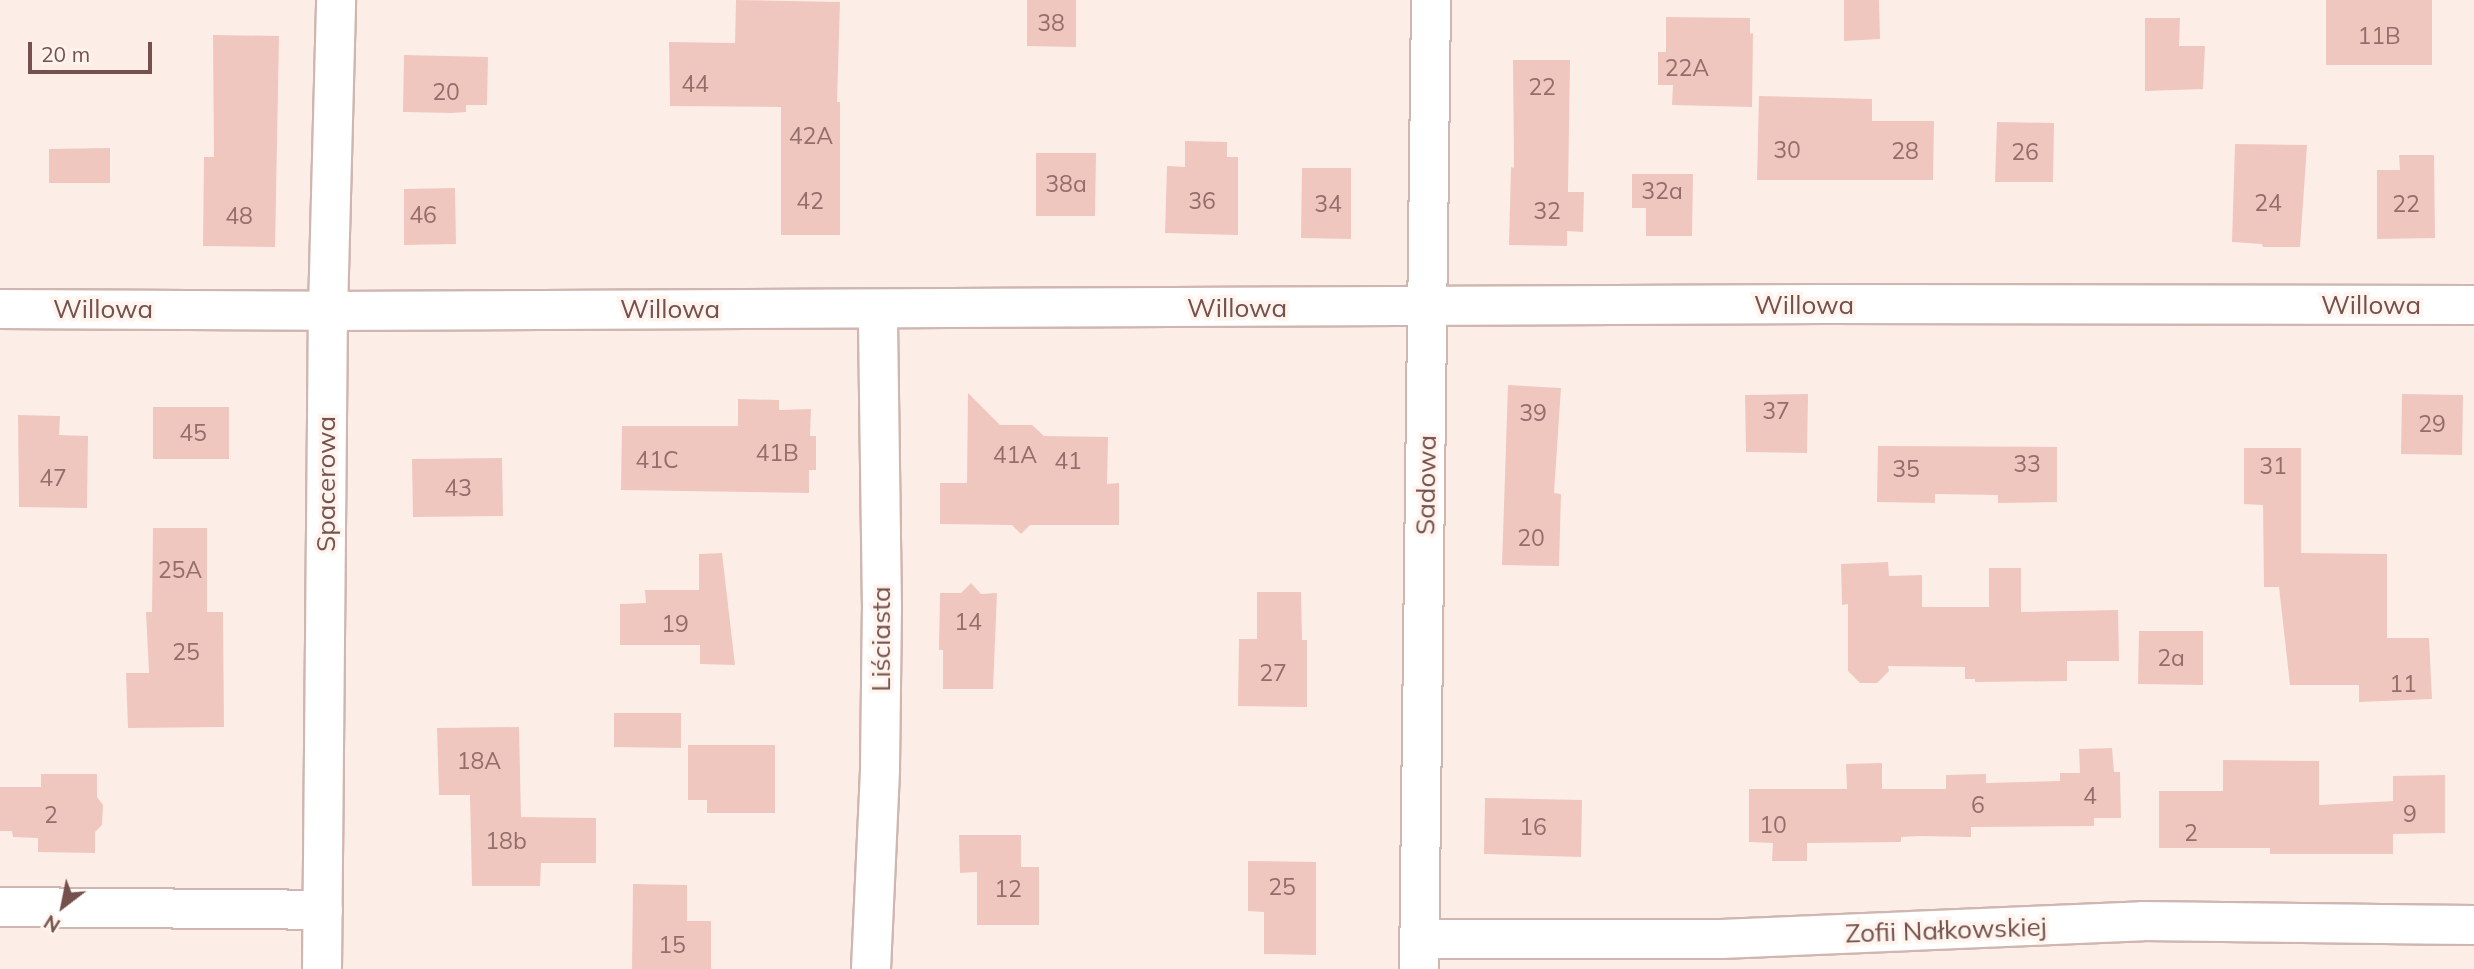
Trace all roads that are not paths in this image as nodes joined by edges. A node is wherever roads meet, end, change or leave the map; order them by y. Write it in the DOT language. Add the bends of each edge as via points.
graph roads {
  1 [pos="336,0"];
  2 [pos="1431,0"];
  3 [pos="2474,306"];
  4 [pos="1429,308"];
  5 [pos="0,309"];
  6 [pos="878,309"];
  7 [pos="327,311"];
  8 [pos="0,907"];
  9 [pos="323,911"];
  10 [pos="2474,925"];
  11 [pos="1419,954"];
  12 [pos="322,969"];
  13 [pos="871,969"];
  1 -- 7 [label="street, Spacerowa"];
  2 -- 4 [label="street, Sadowa"];
  3 -- 4 [label="street, Willowa"];
  4 -- 6 [label="street, Willowa"];
  4 -- 11 [label="street, Sadowa"];
  5 -- 7 [label="street, Willowa"];
  6 -- 7 [label="street, Willowa"];
  6 -- 13 [label="street, Liściasta" via="882,609"];
  7 -- 9 [label="street, Spacerowa"];
  8 -- 9 [label="street"];
  9 -- 12 [label="street, Spacerowa"];
  10 -- 11 [label="street, Zofii Nałkowskiej" via="2143,921"];
}
